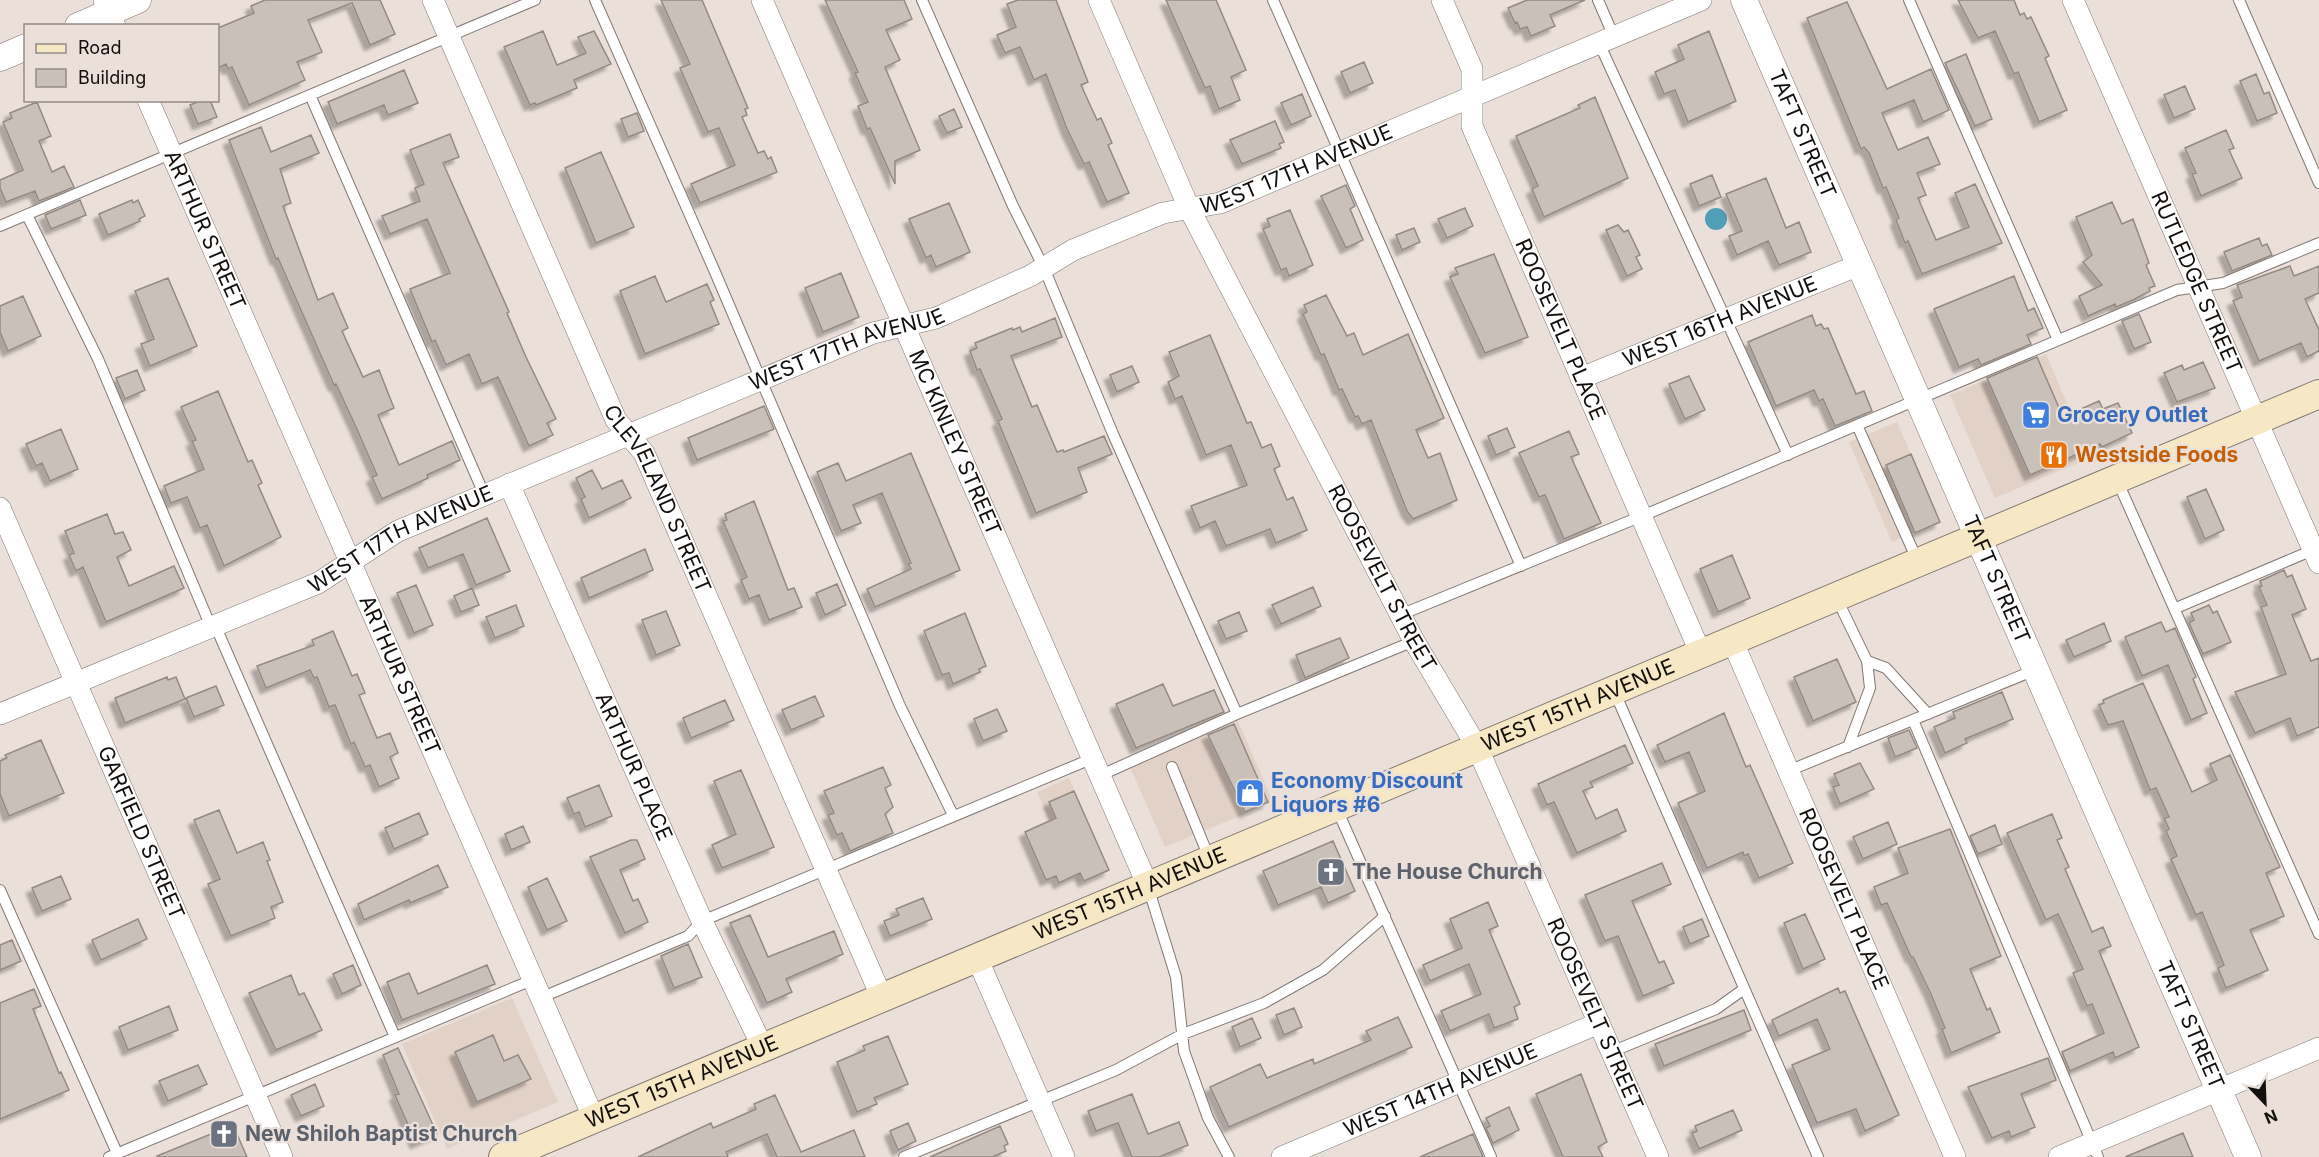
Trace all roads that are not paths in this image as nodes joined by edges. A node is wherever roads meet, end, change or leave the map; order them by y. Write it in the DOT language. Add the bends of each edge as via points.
graph roads {
  1 [pos="138,0"];
  2 [pos="433,0"];
  3 [pos="535,0"];
  4 [pos="596,0"];
  5 [pos="762,0"];
  6 [pos="922,0"];
  7 [pos="1099,0"];
  8 [pos="1273,0"];
  9 [pos="1442,0"];
  10 [pos="1598,0"];
  11 [pos="1701,0"];
  12 [pos="1744,0"];
  13 [pos="1909,0"];
  14 [pos="2073,0"];
  15 [pos="2239,0"];
  16 [pos="109,13"];
  17 [pos="83,24"];
  18 [pos="449,36"];
  19 [pos="1607,40"];
  20 [pos="24,48"];
  21 [pos="0,58"];
  22 [pos="310,95"];
  23 [pos="1471,97"];
  24 [pos="149,102"];
  25 [pos="1340,152"];
  26 [pos="172,153"];
  27 [pos="2319,183"];
  28 [pos="1189,208"];
  29 [pos="27,215"];
  30 [pos="0,226"];
  31 [pos="2319,243"];
  32 [pos="1859,265"];
  33 [pos="1044,268"];
  34 [pos="2198,287"];
  35 [pos="1726,319"];
  36 [pos="904,326"];
  37 [pos="2058,340"];
  38 [pos="1581,378"];
  39 [pos="759,380"];
  40 [pos="2319,394"];
  41 [pos="1917,398"];
  42 [pos="2257,420"];
  43 [pos="1857,424"];
  44 [pos="628,435"];
  45 [pos="1788,455"];
  46 [pos="2117,479"];
  47 [pos="509,484"];
  48 [pos="483,494"];
  49 [pos="0,508"];
  50 [pos="1642,516"];
  51 [pos="1978,537"];
  52 [pos="2317,558"];
  53 [pos="350,562"];
  54 [pos="1918,562"];
  55 [pos="1521,566"];
  56 [pos="1836,597"];
  57 [pos="2176,608"];
  58 [pos="1400,615"];
  59 [pos="213,626"];
  60 [pos="1732,640"];
  61 [pos="1414,641"];
  62 [pos="1701,654"];
  63 [pos="1867,661"];
  64 [pos="2036,670"];
  65 [pos="76,682"];
  66 [pos="1614,690"];
  67 [pos="0,714"];
  68 [pos="1238,714"];
  69 [pos="1928,714"];
  70 [pos="1913,720"];
  71 [pos="1478,747"];
  72 [pos="1848,747"];
  73 [pos="1095,768"];
  74 [pos="1172,768"];
  75 [pos="1788,771"];
  76 [pos="1336,807"];
  77 [pos="953,815"];
  78 [pos="1210,860"];
  79 [pos="825,869"];
  80 [pos="1148,886"];
  81 [pos="0,890"];
  82 [pos="1385,916"];
  83 [pos="702,921"];
  84 [pos="2319,934"];
  85 [pos="976,958"];
  86 [pos="536,989"];
  87 [pos="1744,989"];
  88 [pos="882,998"];
  89 [pos="1599,1023"];
  90 [pos="1183,1034"];
  91 [pos="395,1037"];
  92 [pos="763,1048"];
  93 [pos="2319,1048"];
  94 [pos="1611,1052"];
  95 [pos="1459,1082"];
  96 [pos="2219,1090"];
  97 [pos="255,1097"];
  98 [pos="1039,1101"];
  99 [pos="594,1119"];
  100 [pos="2095,1150"];
  101 [pos="113,1155"];
  102 [pos="282,1157"];
  103 [pos="503,1157"];
  104 [pos="904,1157"];
  105 [pos="1064,1157"];
  106 [pos="1229,1157"];
  107 [pos="1282,1157"];
  108 [pos="1491,1157"];
  109 [pos="1658,1157"];
  110 [pos="1818,1157"];
  111 [pos="1955,1157"];
  112 [pos="2060,1157"];
  113 [pos="2248,1157"];
  1 -- 16 [label="street"];
  2 -- 18 [label="street, CLEVELAND STREET"];
  3 -- 18 [label="lane"];
  4 -- 39 [label="lane"];
  5 -- 36 [label="street, MC KINLEY STREET"];
  6 -- 33 [label="lane"];
  7 -- 28 [label="street, ROOSEVELT STREET"];
  8 -- 25 [label="lane"];
  9 -- 23 [label="street, ROOSEVELT PLACE" via="1472,69"];
  10 -- 19 [label="lane"];
  11 -- 19 [label="street, WEST 17TH AVENUE"];
  12 -- 32 [label="street, TAFT STREET"];
  13 -- 37 [label="lane"];
  14 -- 34 [label="street, RUTLEDGE STREET"];
  15 -- 27 [label="lane"];
  16 -- 17 [label="street"];
  18 -- 22 [label="lane"];
  18 -- 44 [label="street, CLEVELAND STREET" via="616,420"];
  19 -- 23 [label="street, WEST 17TH AVENUE"];
  19 -- 35 [label="lane"];
  20 -- 21 [label="street"];
  22 -- 26 [label="lane"];
  22 -- 48 [label="lane"];
  23 -- 25 [label="street, WEST 17TH AVENUE"];
  23 -- 38 [label="street, ROOSEVELT PLACE" via="1472,126"];
  24 -- 26 [label="street, ARTHUR STREET"];
  25 -- 28 [label="street, WEST 17TH AVENUE" via="1220,203"];
  25 -- 55 [label="lane"];
  26 -- 29 [label="lane"];
  26 -- 53 [label="street, ARTHUR STREET"];
  28 -- 33 [label="street, WEST 17TH AVENUE" via="1163,213 1074,250"];
  28 -- 58 [label="street, ROOSEVELT STREET"];
  29 -- 30 [label="lane"];
  29 -- 59 [label="lane" via="98,358"];
  31 -- 34 [label="lane" via="2223,283"];
  32 -- 35 [label="street, WEST 16TH AVENUE"];
  32 -- 41 [label="street, TAFT STREET"];
  33 -- 36 [label="street, WEST 17TH AVENUE" via="936,318"];
  33 -- 68 [label="lane"];
  34 -- 37 [label="lane" via="2177,290"];
  34 -- 42 [label="street, RUTLEDGE STREET"];
  35 -- 38 [label="street, WEST 16TH AVENUE"];
  35 -- 45 [label="lane"];
  36 -- 39 [label="street, WEST 17TH AVENUE" via="873,333"];
  36 -- 73 [label="street, MC KINLEY STREET"];
  37 -- 41 [label="lane"];
  38 -- 50 [label="street, ROOSEVELT PLACE"];
  39 -- 44 [label="street, WEST 17TH AVENUE"];
  39 -- 77 [label="lane" via="900,706"];
  40 -- 42 [label="main road, WEST 15TH AVENUE"];
  41 -- 43 [label="lane"];
  41 -- 51 [label="street, TAFT STREET"];
  42 -- 46 [label="main road, WEST 15TH AVENUE"];
  42 -- 52 [label="street, RUTLEDGE STREET"];
  43 -- 45 [label="lane"];
  43 -- 54 [label="lane"];
  44 -- 47 [label="street, WEST 17TH AVENUE"];
  44 -- 79 [label="street, CLEVELAND STREET" via="644,453"];
  45 -- 50 [label="lane"];
  46 -- 51 [label="main road, WEST 15TH AVENUE"];
  46 -- 57 [label="lane"];
  47 -- 48 [label="street, WEST 17TH AVENUE"];
  47 -- 83 [label="street, ARTHUR PLACE"];
  48 -- 53 [label="street, WEST 17TH AVENUE" via="398,531"];
  49 -- 65 [label="street, GARFIELD STREET"];
  50 -- 55 [label="lane"];
  50 -- 62 [label="street, ROOSEVELT PLACE"];
  51 -- 54 [label="main road, WEST 15TH AVENUE"];
  51 -- 64 [label="street, TAFT STREET"];
  52 -- 57 [label="lane"];
  53 -- 59 [label="street, WEST 17TH AVENUE" via="318,583"];
  53 -- 86 [label="street, ARTHUR STREET"];
  54 -- 56 [label="main road, WEST 15TH AVENUE"];
  55 -- 58 [label="lane"];
  56 -- 60 [label="main road, WEST 15TH AVENUE"];
  56 -- 63 [label="lane"];
  57 -- 84 [label="lane"];
  58 -- 61 [label="street, ROOSEVELT STREET"];
  59 -- 65 [label="street, WEST 17TH AVENUE"];
  59 -- 91 [label="lane"];
  60 -- 62 [label="main road, WEST 15TH AVENUE"];
  60 -- 75 [label="street, ROOSEVELT PLACE"];
  61 -- 68 [label="lane"];
  61 -- 71 [label="street, ROOSEVELT STREET"];
  62 -- 66 [label="main road, WEST 15TH AVENUE"];
  63 -- 69 [label="lane" via="1886,668"];
  63 -- 72 [label="lane" via="1870,688"];
  64 -- 69 [label="lane"];
  64 -- 96 [label="street, TAFT STREET"];
  65 -- 67 [label="street, WEST 17TH AVENUE"];
  65 -- 97 [label="street, GARFIELD STREET"];
  66 -- 71 [label="main road, WEST 15TH AVENUE"];
  66 -- 87 [label="lane"];
  68 -- 73 [label="lane"];
  69 -- 70 [label="lane"];
  70 -- 72 [label="lane"];
  70 -- 100 [label="lane"];
  71 -- 76 [label="main road, WEST 15TH AVENUE"];
  71 -- 89 [label="street, ROOSEVELT STREET"];
  72 -- 75 [label="lane"];
  73 -- 77 [label="lane"];
  73 -- 80 [label="street, MC KINLEY STREET"];
  74 -- 78 [label="lane"];
  75 -- 111 [label="street, ROOSEVELT PLACE"];
  76 -- 78 [label="main road, WEST 15TH AVENUE"];
  76 -- 82 [label="lane"];
  77 -- 79 [label="lane"];
  78 -- 80 [label="main road, WEST 15TH AVENUE"];
  79 -- 83 [label="lane"];
  79 -- 88 [label="street, CLEVELAND STREET"];
  80 -- 85 [label="main road, WEST 15TH AVENUE"];
  80 -- 90 [label="lane" via="1176,977"];
  81 -- 101 [label="lane"];
  82 -- 90 [label="lane" via="1347,951 1296,987 1237,1015"];
  82 -- 95 [label="lane"];
  83 -- 86 [label="lane" via="688,936"];
  83 -- 92 [label="street, ARTHUR PLACE"];
  85 -- 88 [label="main road, WEST 15TH AVENUE"];
  85 -- 98 [label="street"];
  86 -- 91 [label="lane"];
  86 -- 99 [label="street, ARTHUR STREET"];
  87 -- 94 [label="lane" via="1716,1009"];
  87 -- 110 [label="lane"];
  88 -- 92 [label="main road, WEST 15TH AVENUE"];
  89 -- 94 [label="street, ROOSEVELT STREET"];
  89 -- 95 [label="street, WEST 14TH AVENUE"];
  90 -- 98 [label="lane" via="1116,1070"];
  90 -- 106 [label="lane" via="1184,1051 1208,1118"];
  91 -- 97 [label="lane"];
  92 -- 99 [label="main road, WEST 15TH AVENUE"];
  93 -- 96 [label="street"];
  94 -- 109 [label="street, ROOSEVELT STREET"];
  95 -- 107 [label="street, WEST 14TH AVENUE"];
  95 -- 108 [label="lane"];
  96 -- 100 [label="street"];
  96 -- 113 [label="street, TAFT STREET"];
  97 -- 101 [label="lane"];
  97 -- 102 [label="street, GARFIELD STREET"];
  98 -- 104 [label="lane"];
  98 -- 105 [label="street"];
  99 -- 103 [label="main road, WEST 15TH AVENUE"];
  100 -- 112 [label="street"];
}
